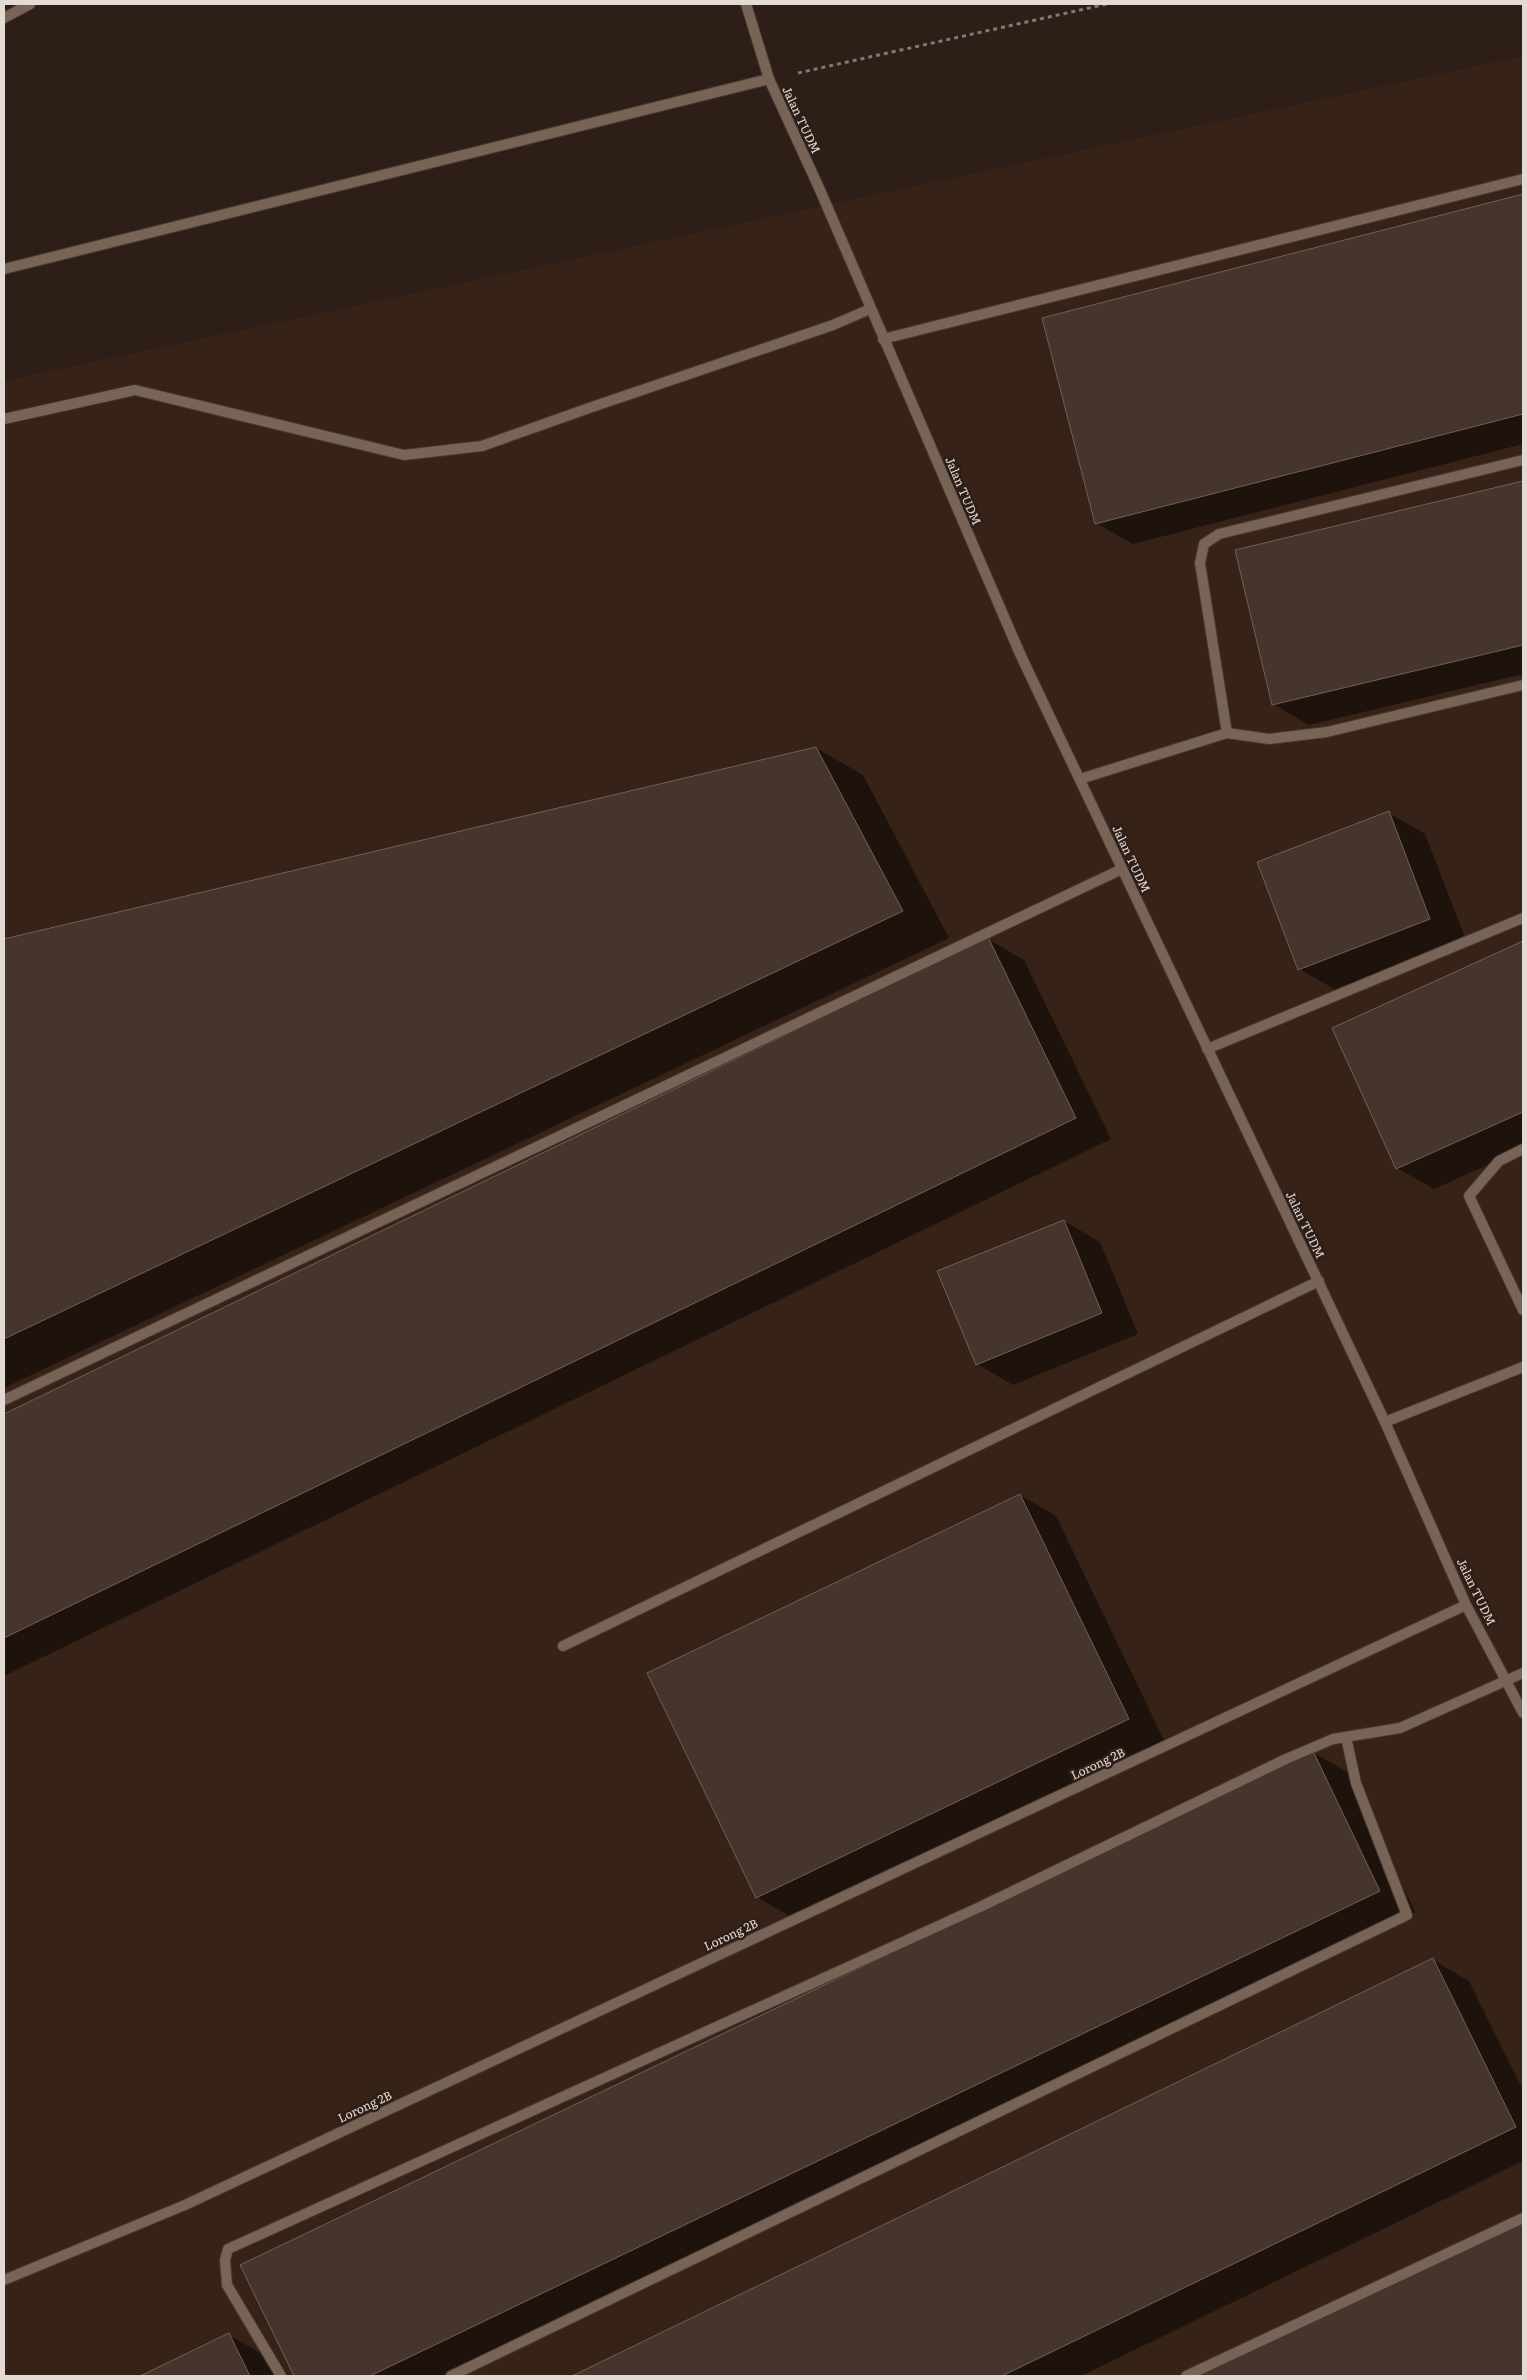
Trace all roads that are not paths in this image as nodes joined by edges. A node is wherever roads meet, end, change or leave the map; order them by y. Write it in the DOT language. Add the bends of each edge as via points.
graph roads {
  1 [pos="30,4"];
  2 [pos="746,4"];
  3 [pos="4,18"];
  4 [pos="769,79"];
  5 [pos="1523,179"];
  6 [pos="4,269"];
  7 [pos="870,309"];
  8 [pos="884,339"];
  9 [pos="4,419"];
  10 [pos="1523,460"];
  11 [pos="1523,685"];
  12 [pos="1227,734"];
  13 [pos="1080,780"];
  14 [pos="1122,869"];
  15 [pos="1523,918"];
  16 [pos="1207,1049"];
  17 [pos="1523,1149"];
  18 [pos="1319,1281"];
  19 [pos="1523,1310"];
  20 [pos="1523,1367"];
  21 [pos="4,1400"];
  22 [pos="1385,1422"];
  23 [pos="1466,1605"];
  24 [pos="563,1646"];
  25 [pos="1523,1673"];
  26 [pos="1508,1680"];
  27 [pos="1523,1713"];
  28 [pos="1346,1737"];
  29 [pos="1523,2218"];
  30 [pos="4,2280"];
  31 [pos="281,2376"];
  32 [pos="451,2376"];
  33 [pos="1186,2376"];
  1 -- 3 [label="street"];
  2 -- 4 [label="street, Jalan TUDM"];
  4 -- 6 [label="street"];
  4 -- 7 [label="street, Jalan TUDM"];
  5 -- 8 [label="street"];
  7 -- 8 [label="street, Jalan TUDM"];
  7 -- 9 [label="street" via="833,325 482,446 404,455 135,390"];
  8 -- 13 [label="street, Jalan TUDM" via="1021,656"];
  10 -- 12 [label="street" via="1219,534 1204,544 1200,563"];
  11 -- 12 [label="street" via="1327,732 1269,739"];
  12 -- 13 [label="street"];
  13 -- 14 [label="street, Jalan TUDM"];
  14 -- 16 [label="street, Jalan TUDM"];
  14 -- 21 [label="street"];
  15 -- 16 [label="street"];
  16 -- 18 [label="street, Jalan TUDM"];
  17 -- 19 [label="street" via="1498,1162 1469,1196"];
  18 -- 22 [label="street, Jalan TUDM"];
  18 -- 24 [label="street"];
  20 -- 22 [label="street"];
  22 -- 23 [label="street, Jalan TUDM"];
  23 -- 26 [label="street, Jalan TUDM"];
  23 -- 30 [label="street, Lorong 2B" via="185,2205"];
  25 -- 26 [label="street"];
  26 -- 27 [label="street, Jalan TUDM"];
  26 -- 28 [label="street" via="1400,1728"];
  28 -- 31 [label="street" via="1333,1739 1286,1759 980,1907 228,2249 224,2260 226,2285"];
  28 -- 32 [label="street" via="1356,1783 1407,1915"];
  29 -- 33 [label="street"];
}
